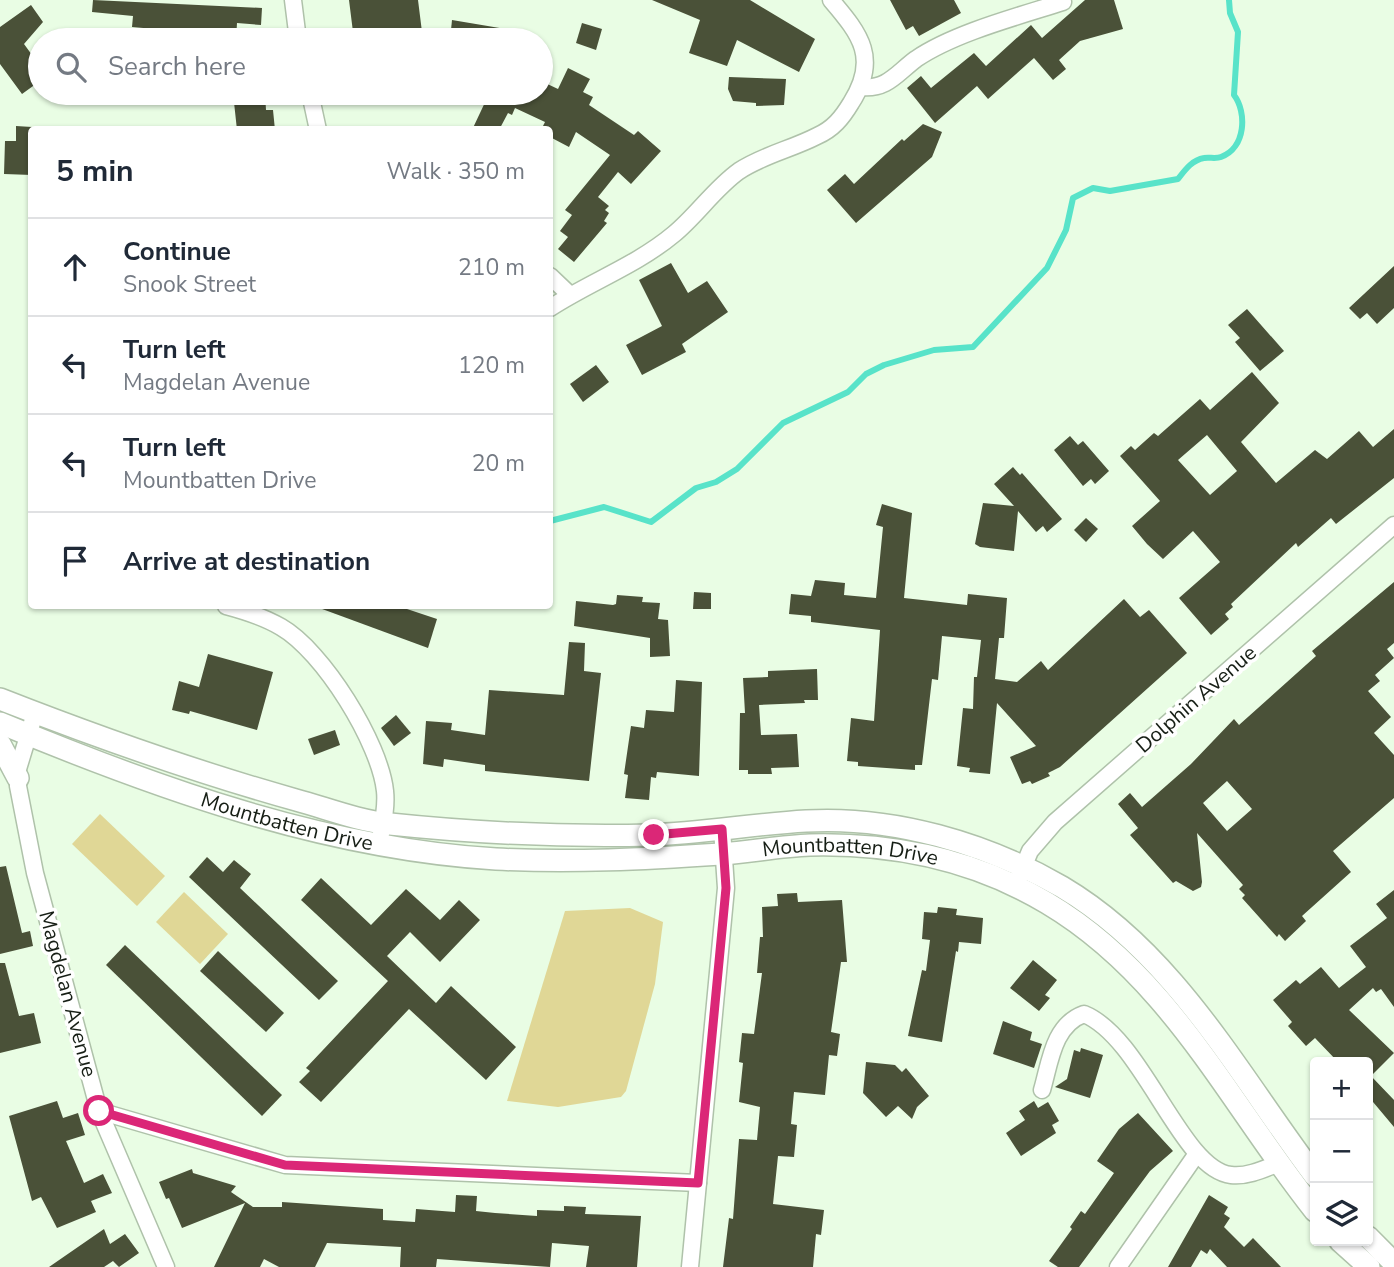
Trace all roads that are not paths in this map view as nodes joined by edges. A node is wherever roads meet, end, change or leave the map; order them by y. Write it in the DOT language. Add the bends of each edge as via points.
graph roads {
  1 [pos="293,0"];
  2 [pos="831,0"];
  3 [pos="1063,2"];
  4 [pos="296,28"];
  5 [pos="861,88"];
  6 [pos="313,105"];
  7 [pos="317,126"];
  8 [pos="553,279"];
  9 [pos="570,295"];
  10 [pos="553,306"];
  11 [pos="1394,524"];
  12 [pos="234,609"];
  13 [pos="0,699"];
  14 [pos="35,713"];
  15 [pos="0,723"];
  16 [pos="27,734"];
  17 [pos="0,744"];
  18 [pos="18,778"];
  19 [pos="722,829"];
  20 [pos="381,834"];
  21 [pos="724,854"];
  22 [pos="1019,877"];
  23 [pos="1042,1090"];
  24 [pos="99,1111"];
  25 [pos="1196,1155"];
  26 [pos="1279,1163"];
  27 [pos="1310,1169"];
  28 [pos="698,1183"];
  29 [pos="1310,1204"];
  30 [pos="1373,1242"];
  31 [pos="1346,1246"];
  32 [pos="1394,1263"];
  33 [pos="166,1267"];
  34 [pos="690,1267"];
  35 [pos="1118,1267"];
  36 [pos="1369,1267"];
  1 -- 4 [label="street"];
  2 -- 5 [label="street" via="864,46"];
  3 -- 5 [label="street" via="1004,20 917,58 876,89"];
  5 -- 9 [label="street" via="833,127 737,173 652,251"];
  6 -- 7 [label="street"];
  8 -- 9 [label="street"];
  9 -- 10 [label="street"];
  11 -- 22 [label="street, Dolphin Avenue" via="1055,822 1030,852"];
  12 -- 20 [label="street" via="282,628 331,675 380,769 386,794"];
  13 -- 14 [label="main road, Mountbatten Drive"];
  14 -- 16 [label="street, Magdelan Avenue"];
  14 -- 20 [label="main road, Mountbatten Drive"];
  15 -- 16 [label="main road, Mountbatten Drive"];
  16 -- 18 [label="street, Magdelan Avenue"];
  16 -- 20 [label="main road, Mountbatten Drive" via="200,798 269,818"];
  17 -- 18 [label="main road"];
  18 -- 24 [label="street, Magdelan Avenue" via="35,873"];
  19 -- 20 [label="main road, Mountbatten Drive" via="654,835"];
  19 -- 21 [label="street"];
  19 -- 22 [label="main road, Mountbatten Drive" via="808,821 860,822 980,848"];
  20 -- 21 [label="main road, Mountbatten Drive" via="431,853 548,860"];
  21 -- 22 [label="main road, Mountbatten Drive" via="806,845 873,846"];
  21 -- 28 [label="street" via="726,888"];
  22 -- 26 [label="main road, Mountbatten Drive" via="1133,969 1175,1015"];
  22 -- 27 [label="main road, Mountbatten Drive" via="1062,887 1131,937 1209,1027"];
  23 -- 25 [label="street" via="1063,1027 1084,1014 1111,1032 1159,1095"];
  24 -- 28 [label="street" via="285,1165"];
  24 -- 33 [label="street, Magdelan Avenue"];
  25 -- 26 [label="street" via="1231,1175"];
  25 -- 35 [label="street"];
  26 -- 29 [label="main road, Mountbatten Drive"];
  28 -- 34 [label="street"];
  30 -- 32 [label="main road"];
  31 -- 36 [label="main road"];
}
